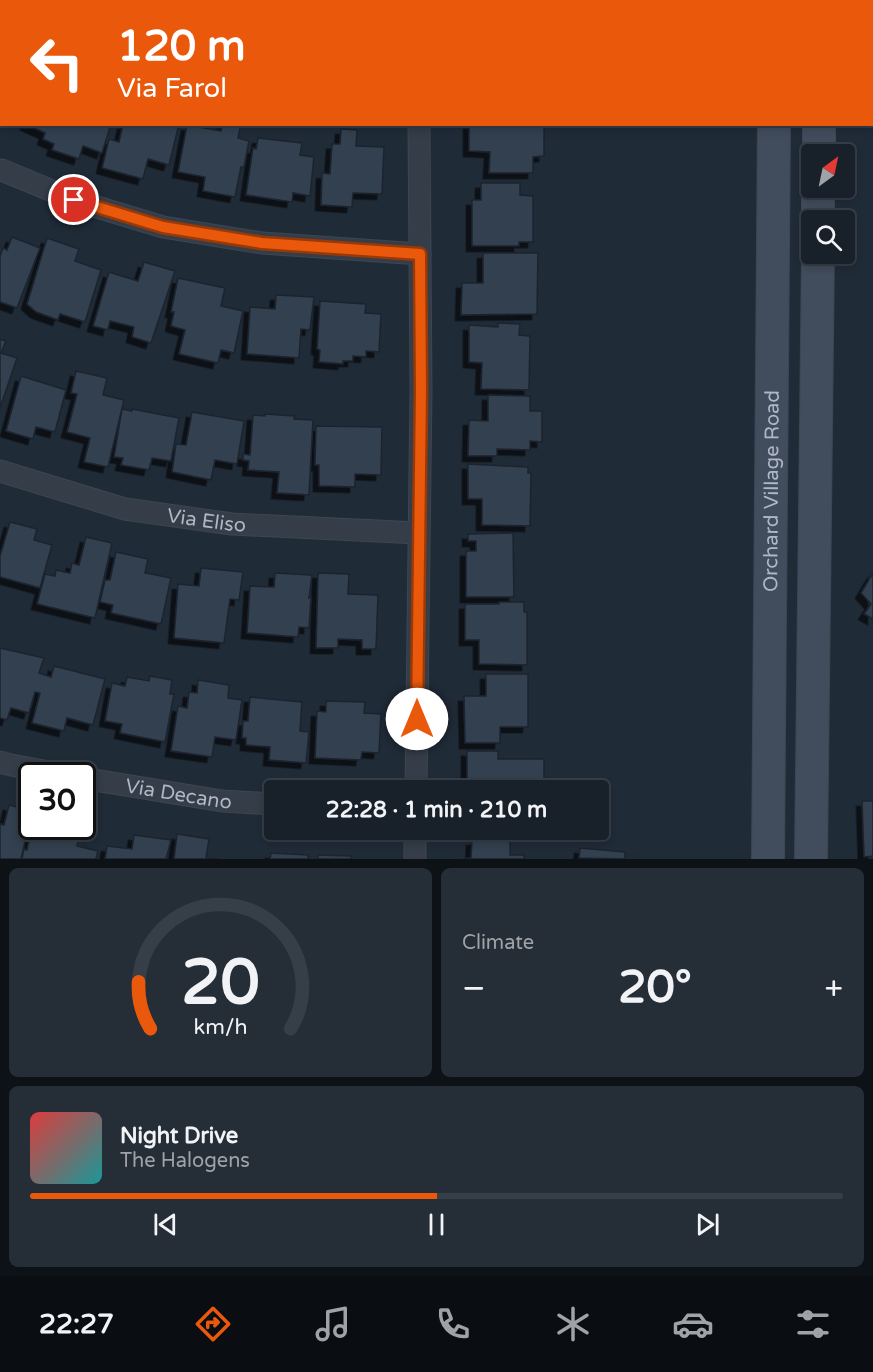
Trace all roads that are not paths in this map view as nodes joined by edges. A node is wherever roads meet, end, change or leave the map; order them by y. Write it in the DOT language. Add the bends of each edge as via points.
graph roads {
  1 [pos="419,126"];
  2 [pos="774,126"];
  3 [pos="819,126"];
  4 [pos="819,144"];
  5 [pos="2,170"];
  6 [pos="420,254"];
  7 [pos="818,264"];
  8 [pos="0,471"];
  9 [pos="418,533"];
  10 [pos="0,762"];
  11 [pos="18,766"];
  12 [pos="96,780"];
  13 [pos="416,780"];
  14 [pos="264,803"];
  15 [pos="415,840"];
  16 [pos="415,859"];
  17 [pos="768,859"];
  18 [pos="812,859"];
  1 -- 6 [label="street"];
  2 -- 17 [label="main road, Orchard Village Road"];
  3 -- 4 [label="main road"];
  5 -- 6 [label="street" via="74,200 163,227 262,243"];
  6 -- 9 [label="street"];
  7 -- 18 [label="main road"];
  8 -- 9 [label="street, Via Eliso" via="125,509 232,524"];
  9 -- 13 [label="street"];
  10 -- 11 [label="street"];
  12 -- 14 [label="street, Via Decano" via="222,801"];
  15 -- 16 [label="street"];
}
